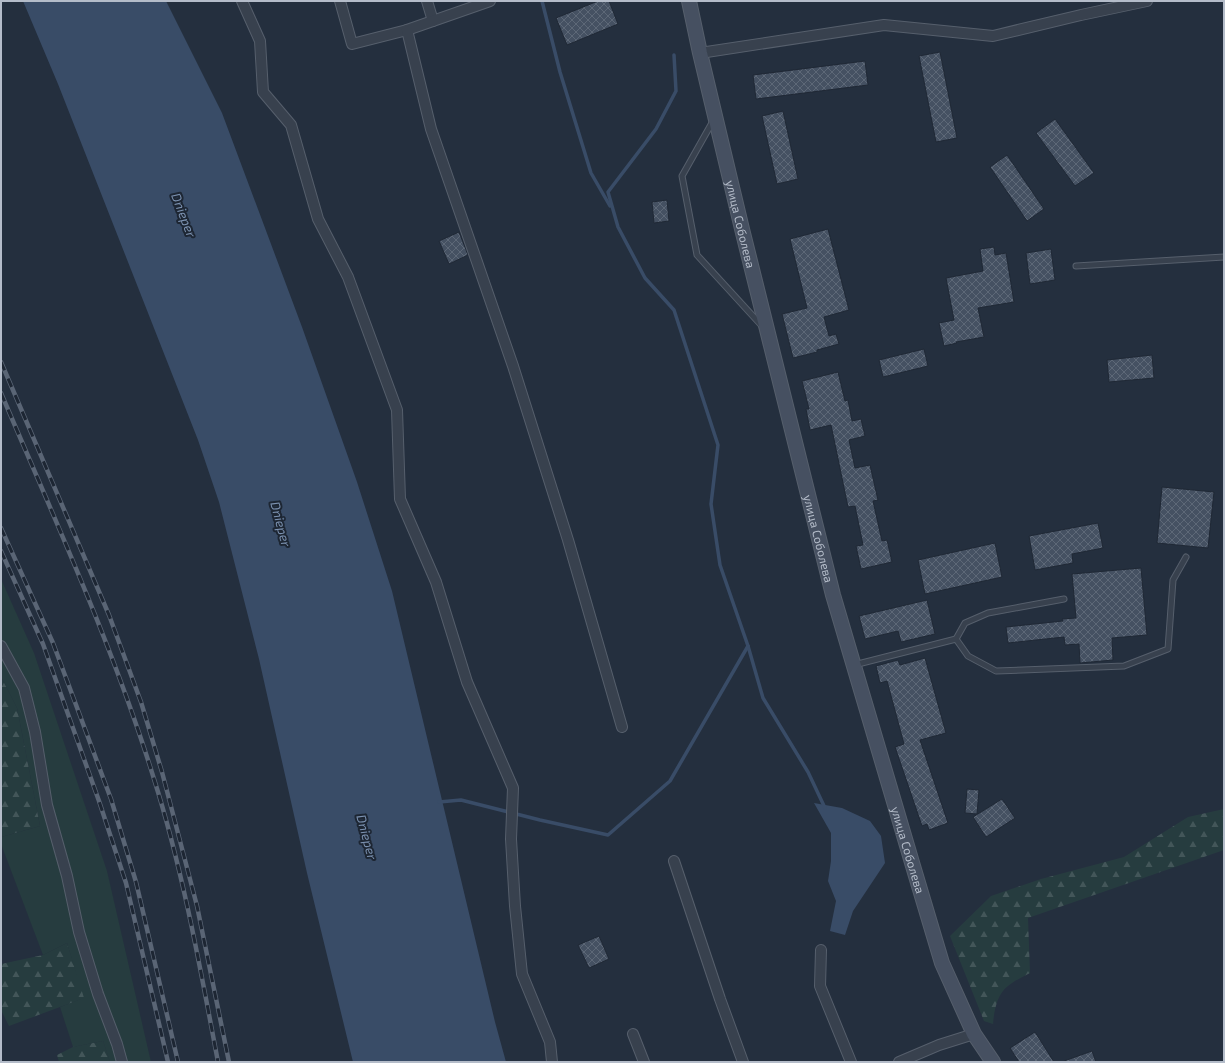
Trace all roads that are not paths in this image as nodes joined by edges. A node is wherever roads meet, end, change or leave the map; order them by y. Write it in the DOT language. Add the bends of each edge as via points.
graph roads {
  1 [pos="242,1"];
  2 [pos="340,1"];
  3 [pos="427,1"];
  4 [pos="490,1"];
  5 [pos="690,1"];
  6 [pos="1147,1"];
  7 [pos="433,21"];
  8 [pos="407,30"];
  9 [pos="700,52"];
  10 [pos="715,116"];
  11 [pos="1224,257"];
  12 [pos="1076,266"];
  13 [pos="768,333"];
  14 [pos="1186,557"];
  15 [pos="1064,599"];
  16 [pos="956,639"];
  17 [pos="1,646"];
  18 [pos="853,665"];
  19 [pos="622,728"];
  20 [pos="674,861"];
  21 [pos="821,950"];
  22 [pos="634,1034"];
  23 [pos="974,1034"];
  24 [pos="122,1062"];
  25 [pos="552,1062"];
  26 [pos="644,1062"];
  27 [pos="743,1062"];
  28 [pos="851,1062"];
  29 [pos="899,1062"];
  30 [pos="993,1062"];
  1 -- 25 [label="street" via="260,41 262,92 291,125 318,219 348,277 397,410 400,500 436,582 467,682 513,788 511,840 522,974 550,1042"];
  2 -- 8 [label="street" via="352,44"];
  3 -- 7 [label="street"];
  4 -- 7 [label="street"];
  5 -- 9 [label="street, улица Соболева"];
  6 -- 9 [label="street" via="993,36 884,25"];
  7 -- 8 [label="street"];
  8 -- 19 [label="street" via="431,129 518,381 568,540"];
  9 -- 10 [label="street, улица Соболева"];
  10 -- 13 [label="street, улица Соболева"];
  10 -- 13 [label="lane" via="682,176 697,255"];
  11 -- 12 [label="lane"];
  13 -- 18 [label="street, улица Соболева" via="833,595"];
  14 -- 16 [label="lane" via="1173,580 1168,649 1124,666 996,671 968,656"];
  15 -- 16 [label="lane" via="988,613 965,623"];
  16 -- 18 [label="lane"];
  17 -- 24 [label="street" via="24,688 35,732 47,804 79,932"];
  18 -- 23 [label="street, улица Соболева" via="942,963"];
  20 -- 27 [label="street"];
  21 -- 28 [label="street" via="820,986"];
  22 -- 26 [label="street"];
  23 -- 29 [label="street" via="938,1045"];
  23 -- 30 [label="street, улица Соболева"];
}
